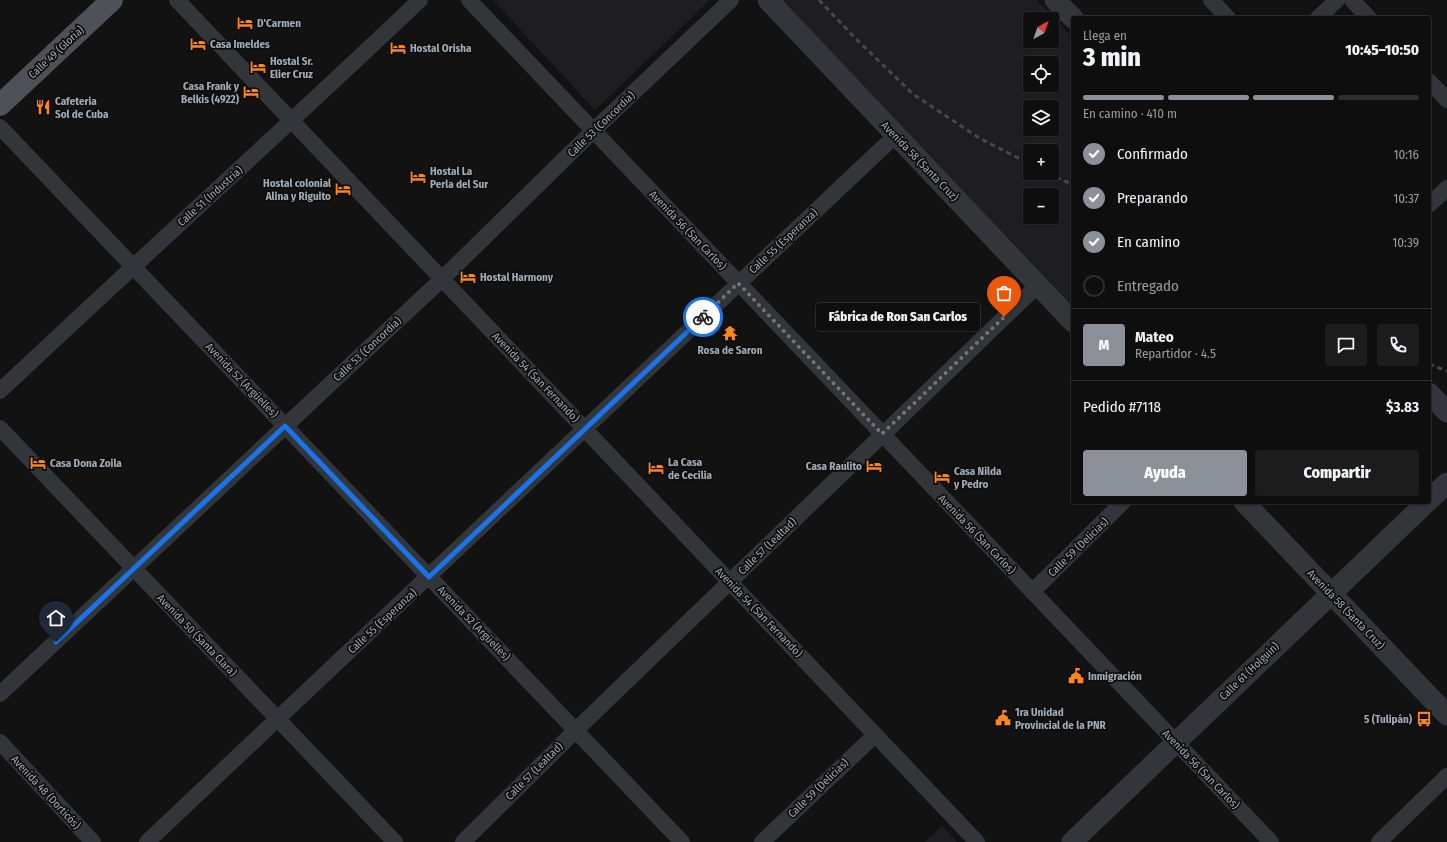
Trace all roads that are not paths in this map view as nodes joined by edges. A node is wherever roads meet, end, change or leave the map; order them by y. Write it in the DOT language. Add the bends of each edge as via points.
graph roads {
  1 [pos="112,0"];
  2 [pos="177,0"];
  3 [pos="420,0"];
  4 [pos="469,0"];
  5 [pos="731,0"];
  6 [pos="768,0"];
  7 [pos="1056,0"];
  8 [pos="1211,0"];
  9 [pos="1337,0"];
  10 [pos="1352,0"];
  11 [pos="1071,16"];
  12 [pos="1226,16"];
  13 [pos="1320,16"];
  14 [pos="1367,16"];
  15 [pos="1431,83"];
  16 [pos="1447,100"];
  17 [pos="0,105"];
  18 [pos="292,121"];
  19 [pos="0,127"];
  20 [pos="593,131"];
  21 [pos="896,135"];
  22 [pos="1447,188"];
  23 [pos="1431,203"];
  24 [pos="133,266"];
  25 [pos="442,279"];
  26 [pos="738,283"];
  27 [pos="1038,285"];
  28 [pos="1071,320"];
  29 [pos="0,391"];
  30 [pos="1431,395"];
  31 [pos="1447,412"];
  32 [pos="285,426"];
  33 [pos="0,428"];
  34 [pos="585,429"];
  35 [pos="882,434"];
  36 [pos="1447,483"];
  37 [pos="1431,498"];
  38 [pos="1121,504"];
  39 [pos="1246,504"];
  40 [pos="1425,504"];
  41 [pos="134,568"];
  42 [pos="429,577"];
  43 [pos="730,582"];
  44 [pos="1032,592"];
  45 [pos="1331,593"];
  46 [pos="0,694"];
  47 [pos="1447,716"];
  48 [pos="278,720"];
  49 [pos="576,730"];
  50 [pos="875,735"];
  51 [pos="0,742"];
  52 [pos="1175,742"];
  53 [pos="1447,776"];
  54 [pos="93,842"];
  55 [pos="147,842"];
  56 [pos="395,842"];
  57 [pos="462,842"];
  58 [pos="682,842"];
  59 [pos="762,842"];
  60 [pos="977,842"];
  61 [pos="1072,842"];
  62 [pos="1271,842"];
  63 [pos="1379,842"];
  1 -- 17 [label="main road, Calle 49 (Gloria)"];
  2 -- 18 [label="street, Avenida 54 (San Fernando)"];
  3 -- 18 [label="street, Calle 51 (Industria)"];
  4 -- 20 [label="street, Avenida 56 (San Carlos)"];
  5 -- 20 [label="street, Calle 53 (Concordia)"];
  6 -- 21 [label="street, Avenida 58 (Santa Cruz)"];
  7 -- 11 [label="street"];
  8 -- 12 [label="street"];
  9 -- 13 [label="street"];
  10 -- 14 [label="street"];
  15 -- 16 [label="street"];
  18 -- 24 [label="street, Calle 51 (Industria)"];
  18 -- 25 [label="street, Avenida 54 (San Fernando)"];
  19 -- 24 [label="street, Avenida 52 (Argüelles)"];
  20 -- 25 [label="street, Calle 53 (Concordia)"];
  20 -- 26 [label="street, Avenida 56 (San Carlos)"];
  21 -- 26 [label="street, Calle 55 (Esperanza)"];
  21 -- 27 [label="street, Avenida 58 (Santa Cruz)"];
  22 -- 23 [label="street"];
  24 -- 29 [label="street, Calle 51 (Industria)"];
  24 -- 32 [label="street, Avenida 52 (Argüelles)"];
  25 -- 32 [label="street, Calle 53 (Concordia)"];
  25 -- 34 [label="street, Avenida 54 (San Fernando)"];
  26 -- 34 [label="street, Calle 55 (Esperanza)"];
  26 -- 35 [label="street, Avenida 56 (San Carlos)"];
  27 -- 28 [label="street, Avenida 58 (Santa Cruz)"];
  27 -- 35 [label="street, Calle 57 (Lealtad)"];
  30 -- 31 [label="street"];
  32 -- 41 [label="street, Calle 53 (Concordia)"];
  32 -- 42 [label="street, Avenida 52 (Argüelles)"];
  33 -- 41 [label="street, Avenida 50 (Santa Clara)"];
  34 -- 42 [label="street, Calle 55 (Esperanza)"];
  34 -- 43 [label="street, Avenida 54 (San Fernando)"];
  35 -- 43 [label="street, Calle 57 (Lealtad)"];
  35 -- 44 [label="street, Avenida 56 (San Carlos)"];
  36 -- 37 [label="street, Calle 61 (Holguín)"];
  38 -- 44 [label="street, Calle 59 (Delicias)"];
  39 -- 45 [label="street, Avenida 58 (Santa Cruz)"];
  40 -- 45 [label="street, Calle 61 (Holguín)"];
  41 -- 46 [label="street, Calle 53 (Concordia)"];
  41 -- 48 [label="street, Avenida 50 (Santa Clara)"];
  42 -- 48 [label="street, Calle 55 (Esperanza)"];
  42 -- 49 [label="street, Avenida 52 (Argüelles)"];
  43 -- 49 [label="street, Calle 57 (Lealtad)"];
  43 -- 50 [label="street, Avenida 54 (San Fernando)"];
  44 -- 52 [label="street, Avenida 56 (San Carlos)"];
  45 -- 47 [label="street, Avenida 58 (Santa Cruz)"];
  45 -- 52 [label="street, Calle 61 (Holguín)"];
  48 -- 55 [label="street, Calle 55 (Esperanza)"];
  48 -- 56 [label="street, Avenida 50 (Santa Clara)"];
  49 -- 57 [label="street, Calle 57 (Lealtad)"];
  49 -- 58 [label="street, Avenida 52 (Argüelles)"];
  50 -- 59 [label="street, Calle 59 (Delicias)"];
  50 -- 60 [label="street, Avenida 54 (San Fernando)"];
  51 -- 54 [label="street, Avenida 48 (Dorticós)"];
  52 -- 61 [label="street, Calle 61 (Holguín)"];
  52 -- 62 [label="street, Avenida 56 (San Carlos)"];
  53 -- 63 [label="street"];
}
